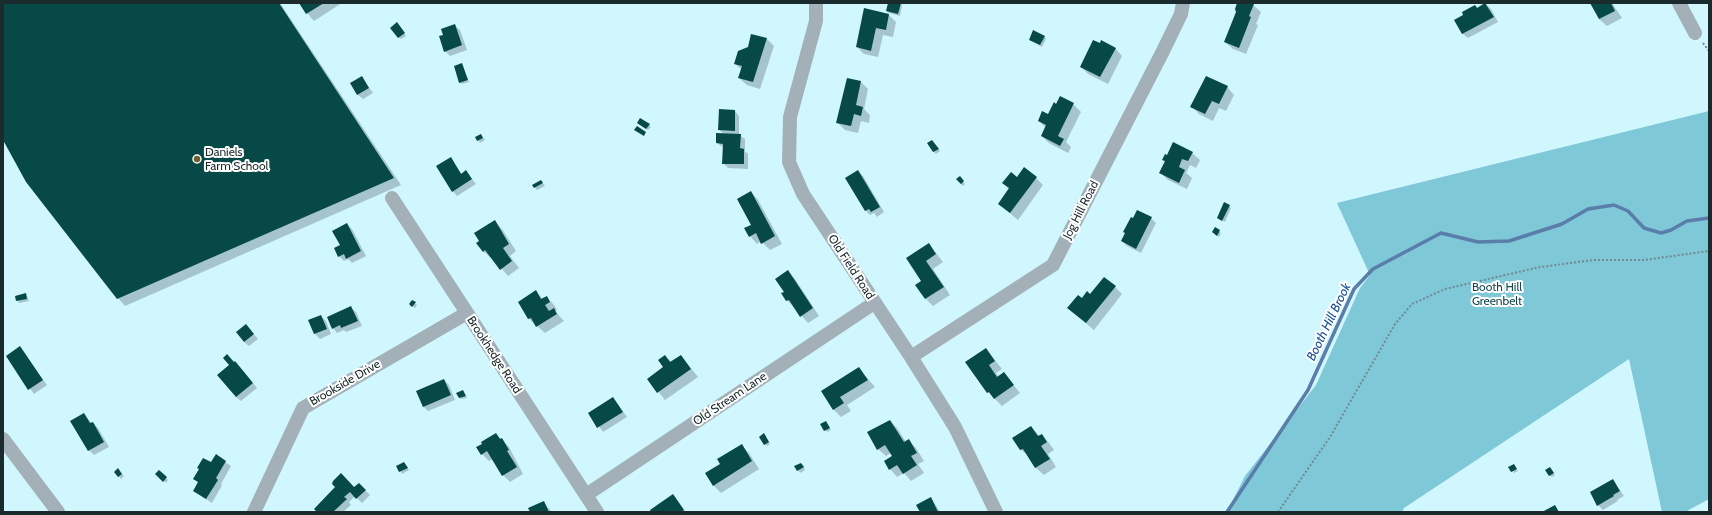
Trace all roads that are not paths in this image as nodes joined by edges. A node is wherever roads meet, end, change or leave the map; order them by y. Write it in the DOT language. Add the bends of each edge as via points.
graph roads {
  1 [pos="816,3"];
  2 [pos="1183,3"];
  3 [pos="1678,3"];
  4 [pos="1695,33"];
  5 [pos="392,198"];
  6 [pos="874,303"];
  7 [pos="467,313"];
  8 [pos="911,357"];
  9 [pos="3,439"];
  10 [pos="586,495"];
  11 [pos="58,512"];
  12 [pos="254,512"];
  13 [pos="597,512"];
  14 [pos="996,512"];
  1 -- 6 [label="street, Old Field Road" via="816,20 790,117 789,162 803,194"];
  2 -- 8 [label="street, Jog Hill Road" via="1181,14 1163,51 1053,265"];
  3 -- 4 [label="street"];
  5 -- 7 [label="street, Brookhedge Road"];
  6 -- 8 [label="street, Old Field Road"];
  6 -- 10 [label="street, Old Stream Lane"];
  7 -- 10 [label="street, Brookhedge Road"];
  7 -- 12 [label="street, Brookside Drive" via="303,408"];
  8 -- 14 [label="street, Old Field Road" via="955,427"];
  9 -- 11 [label="street"];
  10 -- 13 [label="street, Brookhedge Road"];
}
